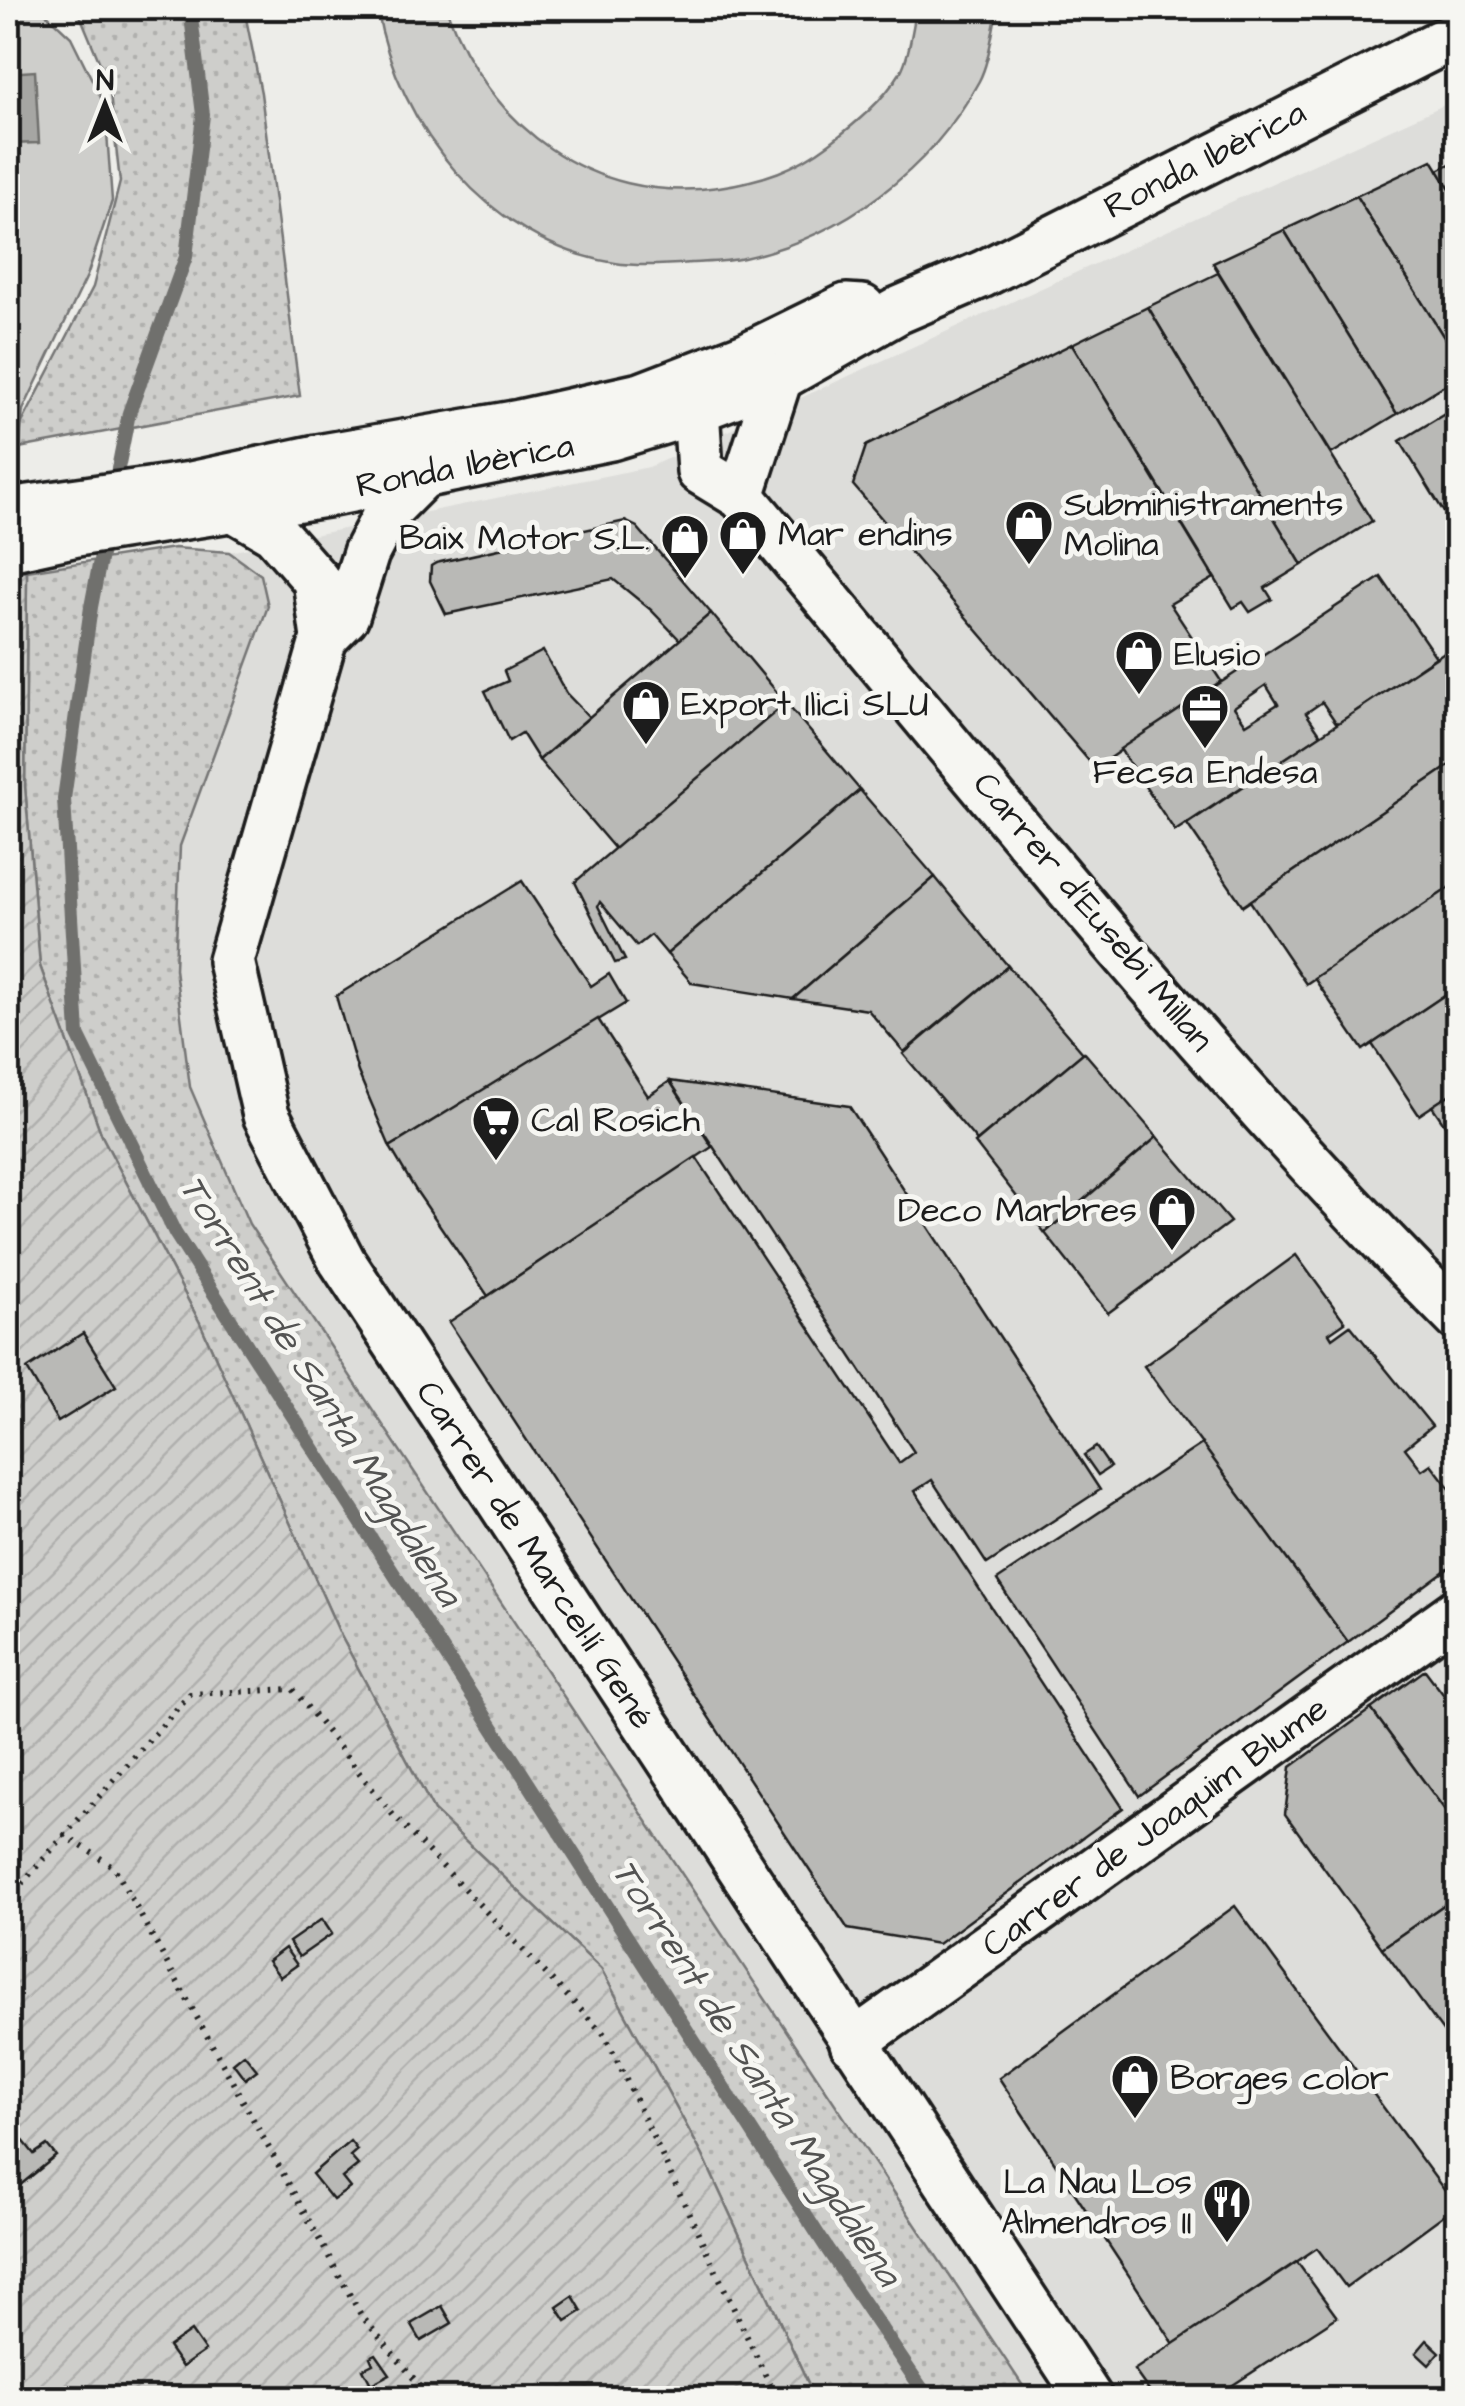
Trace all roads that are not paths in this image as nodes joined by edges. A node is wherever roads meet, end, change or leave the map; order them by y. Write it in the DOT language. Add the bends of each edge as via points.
graph roads {
  1 [pos="1458,34"];
  2 [pos="899,310"];
  3 [pos="780,378"];
  4 [pos="702,390"];
  5 [pos="611,437"];
  6 [pos="700,471"];
  7 [pos="424,474"];
  8 [pos="740,496"];
  9 [pos="151,507"];
  10 [pos="233,508"];
  11 [pos="23,527"];
  12 [pos="324,638"];
  13 [pos="1458,1318"];
  14 [pos="1458,1611"];
  15 [pos="853,2043"];
  16 [pos="1089,2398"];
  1 -- 2 [label="street, Ronda Ibèrica"];
  2 -- 3 [label="street, Ronda Ibèrica"];
  2 -- 4 [label="street, Ronda Ibèrica" via="846,307"];
  3 -- 4 [label="street, Ronda Ibèrica"];
  3 -- 8 [label="street"];
  4 -- 5 [label="street, Ronda Ibèrica"];
  4 -- 6 [label="street"];
  4 -- 9 [label="street, Ronda Ibèrica" via="317,458"];
  5 -- 6 [label="street, Carrer d'Eusebi Millan"];
  5 -- 7 [label="street, Ronda Ibèrica"];
  6 -- 8 [label="street, Carrer d'Eusebi Millan"];
  7 -- 10 [label="street, Ronda Ibèrica"];
  7 -- 12 [label="street" via="389,509 346,616"];
  8 -- 13 [label="street, Carrer d'Eusebi Millan" via="1166,1002"];
  9 -- 10 [label="street, Ronda Ibèrica"];
  9 -- 11 [label="street, Ronda Ibèrica"];
  10 -- 12 [label="street" via="274,532 316,580"];
  12 -- 15 [label="street, Carrer de Marcel·lí Gené" via="231,961 266,1115 342,1260"];
  14 -- 15 [label="street, Carrer de Joaquim Blume"];
  15 -- 16 [label="street, Carrer de Marcel·lí Gené"];
}
